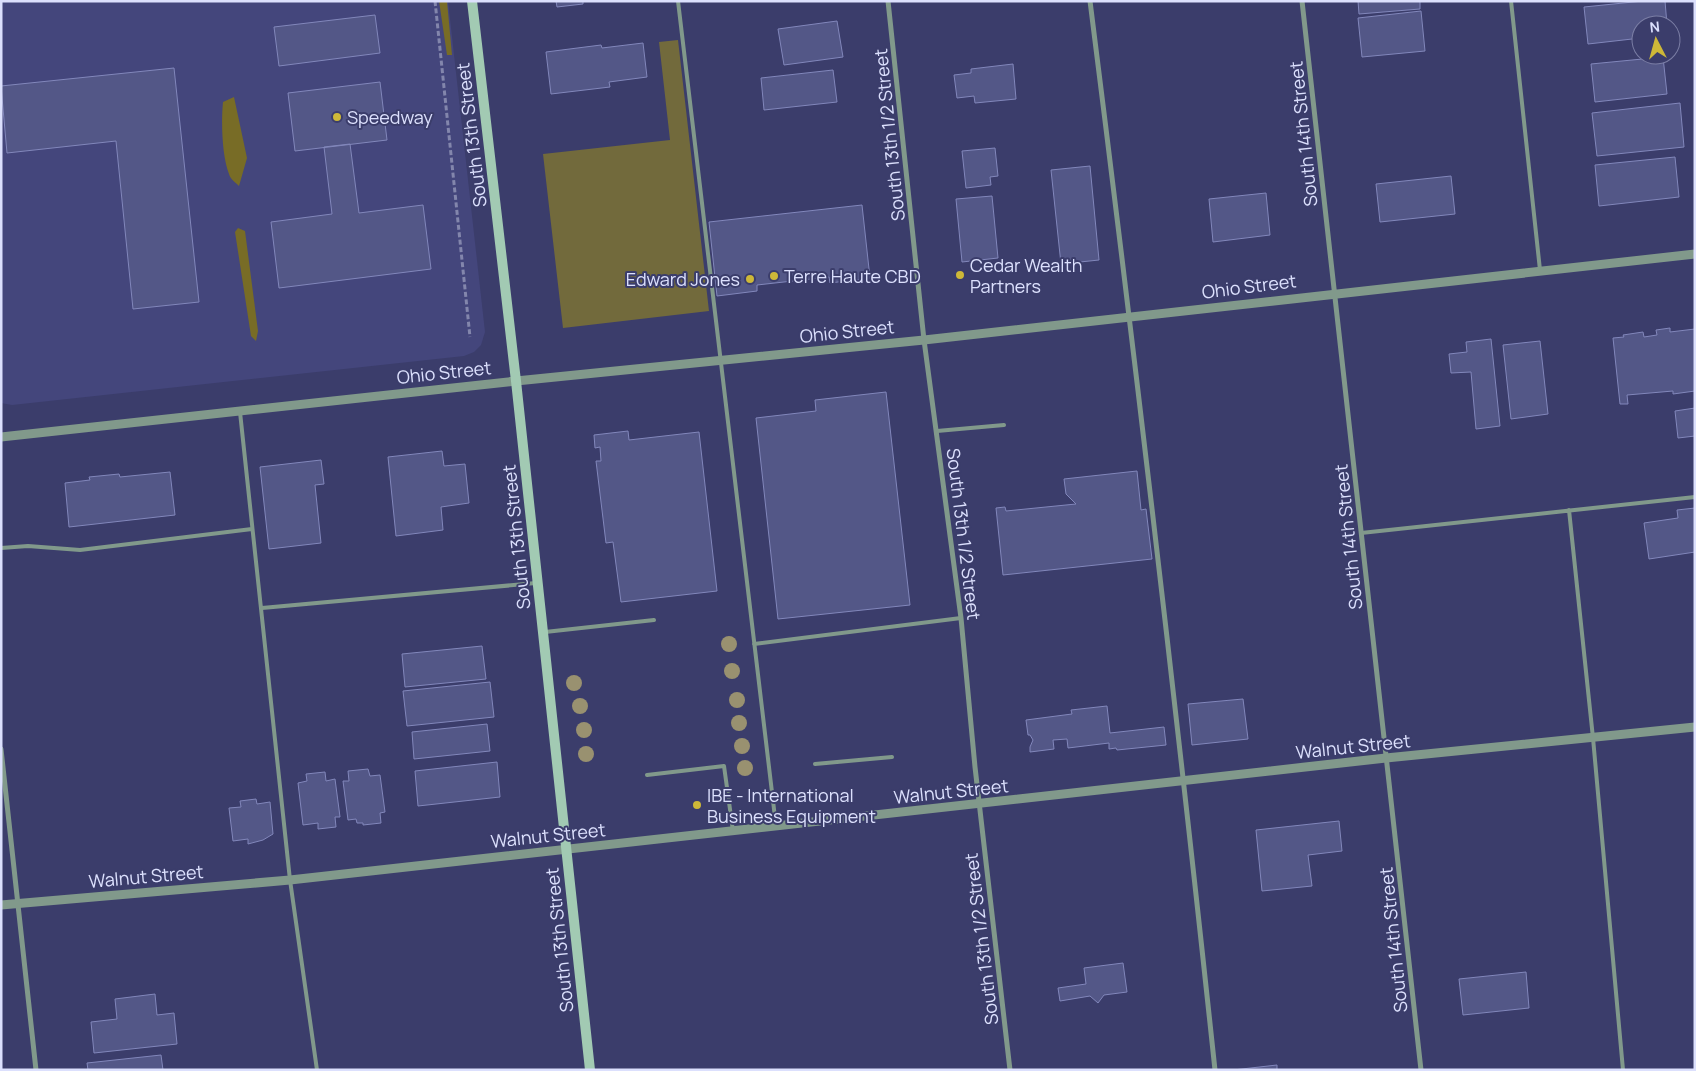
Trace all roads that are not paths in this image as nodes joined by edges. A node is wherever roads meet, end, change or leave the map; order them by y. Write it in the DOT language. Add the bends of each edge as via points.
graph roads {
  1 [pos="472,1"];
  2 [pos="678,1"];
  3 [pos="888,1"];
  4 [pos="1090,1"];
  5 [pos="1302,1"];
  6 [pos="1511,1"];
  7 [pos="1695,254"];
  8 [pos="1540,271"];
  9 [pos="1334,293"];
  10 [pos="1130,316"];
  11 [pos="924,340"];
  12 [pos="720,360"];
  13 [pos="516,381"];
  14 [pos="240,411"];
  15 [pos="1004,425"];
  16 [pos="936,432"];
  17 [pos="1,437"];
  18 [pos="1695,496"];
  19 [pos="1569,510"];
  20 [pos="252,528"];
  21 [pos="1361,533"];
  22 [pos="1,548"];
  23 [pos="537,583"];
  24 [pos="262,608"];
  25 [pos="961,618"];
  26 [pos="654,620"];
  27 [pos="542,632"];
  28 [pos="754,644"];
  29 [pos="1695,727"];
  30 [pos="1592,738"];
  31 [pos="1,749"];
  32 [pos="892,757"];
  33 [pos="1386,758"];
  34 [pos="815,764"];
  35 [pos="647,774"];
  36 [pos="1184,782"];
  37 [pos="980,804"];
  38 [pos="776,826"];
  39 [pos="733,831"];
  40 [pos="566,849"];
  41 [pos="290,880"];
  42 [pos="17,904"];
  43 [pos="1,905"];
  44 [pos="36,1070"];
  45 [pos="317,1070"];
  46 [pos="590,1070"];
  47 [pos="1010,1070"];
  48 [pos="1215,1070"];
  49 [pos="1421,1070"];
  50 [pos="1623,1070"];
  1 -- 13 [label="main road, South 13th Street"];
  2 -- 12 [label="lane"];
  3 -- 11 [label="street, South 13th 1/2 Street"];
  4 -- 10 [label="street"];
  5 -- 9 [label="street, South 14th Street"];
  6 -- 8 [label="lane"];
  7 -- 8 [label="street, Ohio Street"];
  8 -- 9 [label="street, Ohio Street"];
  9 -- 10 [label="street, Ohio Street"];
  9 -- 21 [label="street, South 14th Street"];
  10 -- 11 [label="street, Ohio Street"];
  10 -- 36 [label="street"];
  11 -- 12 [label="street, Ohio Street"];
  11 -- 16 [label="street, South 13th 1/2 Street"];
  12 -- 13 [label="street, Ohio Street"];
  12 -- 28 [label="lane"];
  13 -- 14 [label="street, Ohio Street"];
  13 -- 23 [label="main road, South 13th Street"];
  14 -- 17 [label="street, Ohio Street"];
  14 -- 20 [label="lane"];
  15 -- 16 [label="lane"];
  16 -- 25 [label="street, South 13th 1/2 Street"];
  18 -- 19 [label="lane"];
  19 -- 21 [label="lane"];
  19 -- 30 [label="lane"];
  20 -- 22 [label="lane" via="80,550 28,546"];
  20 -- 24 [label="lane"];
  21 -- 33 [label="street, South 14th Street"];
  23 -- 24 [label="lane"];
  23 -- 27 [label="main road, South 13th Street"];
  24 -- 41 [label="lane"];
  25 -- 28 [label="lane"];
  25 -- 37 [label="street, South 13th 1/2 Street"];
  26 -- 27 [label="lane"];
  27 -- 40 [label="main road, South 13th Street"];
  28 -- 38 [label="lane"];
  29 -- 30 [label="street, Walnut Street"];
  30 -- 33 [label="street, Walnut Street"];
  30 -- 50 [label="lane"];
  31 -- 42 [label="street"];
  32 -- 34 [label="lane"];
  33 -- 36 [label="street, Walnut Street"];
  33 -- 49 [label="street, South 14th Street"];
  35 -- 39 [label="lane" via="724,766"];
  36 -- 37 [label="street, Walnut Street"];
  36 -- 48 [label="street"];
  37 -- 38 [label="street, Walnut Street"];
  37 -- 47 [label="street, South 13th 1/2 Street"];
  38 -- 39 [label="street, Walnut Street"];
  39 -- 40 [label="street, Walnut Street"];
  40 -- 41 [label="street, Walnut Street"];
  40 -- 46 [label="main road, South 13th Street"];
  41 -- 42 [label="street, Walnut Street"];
  41 -- 45 [label="lane"];
  42 -- 43 [label="street, Walnut Street"];
  42 -- 44 [label="street"];
}
